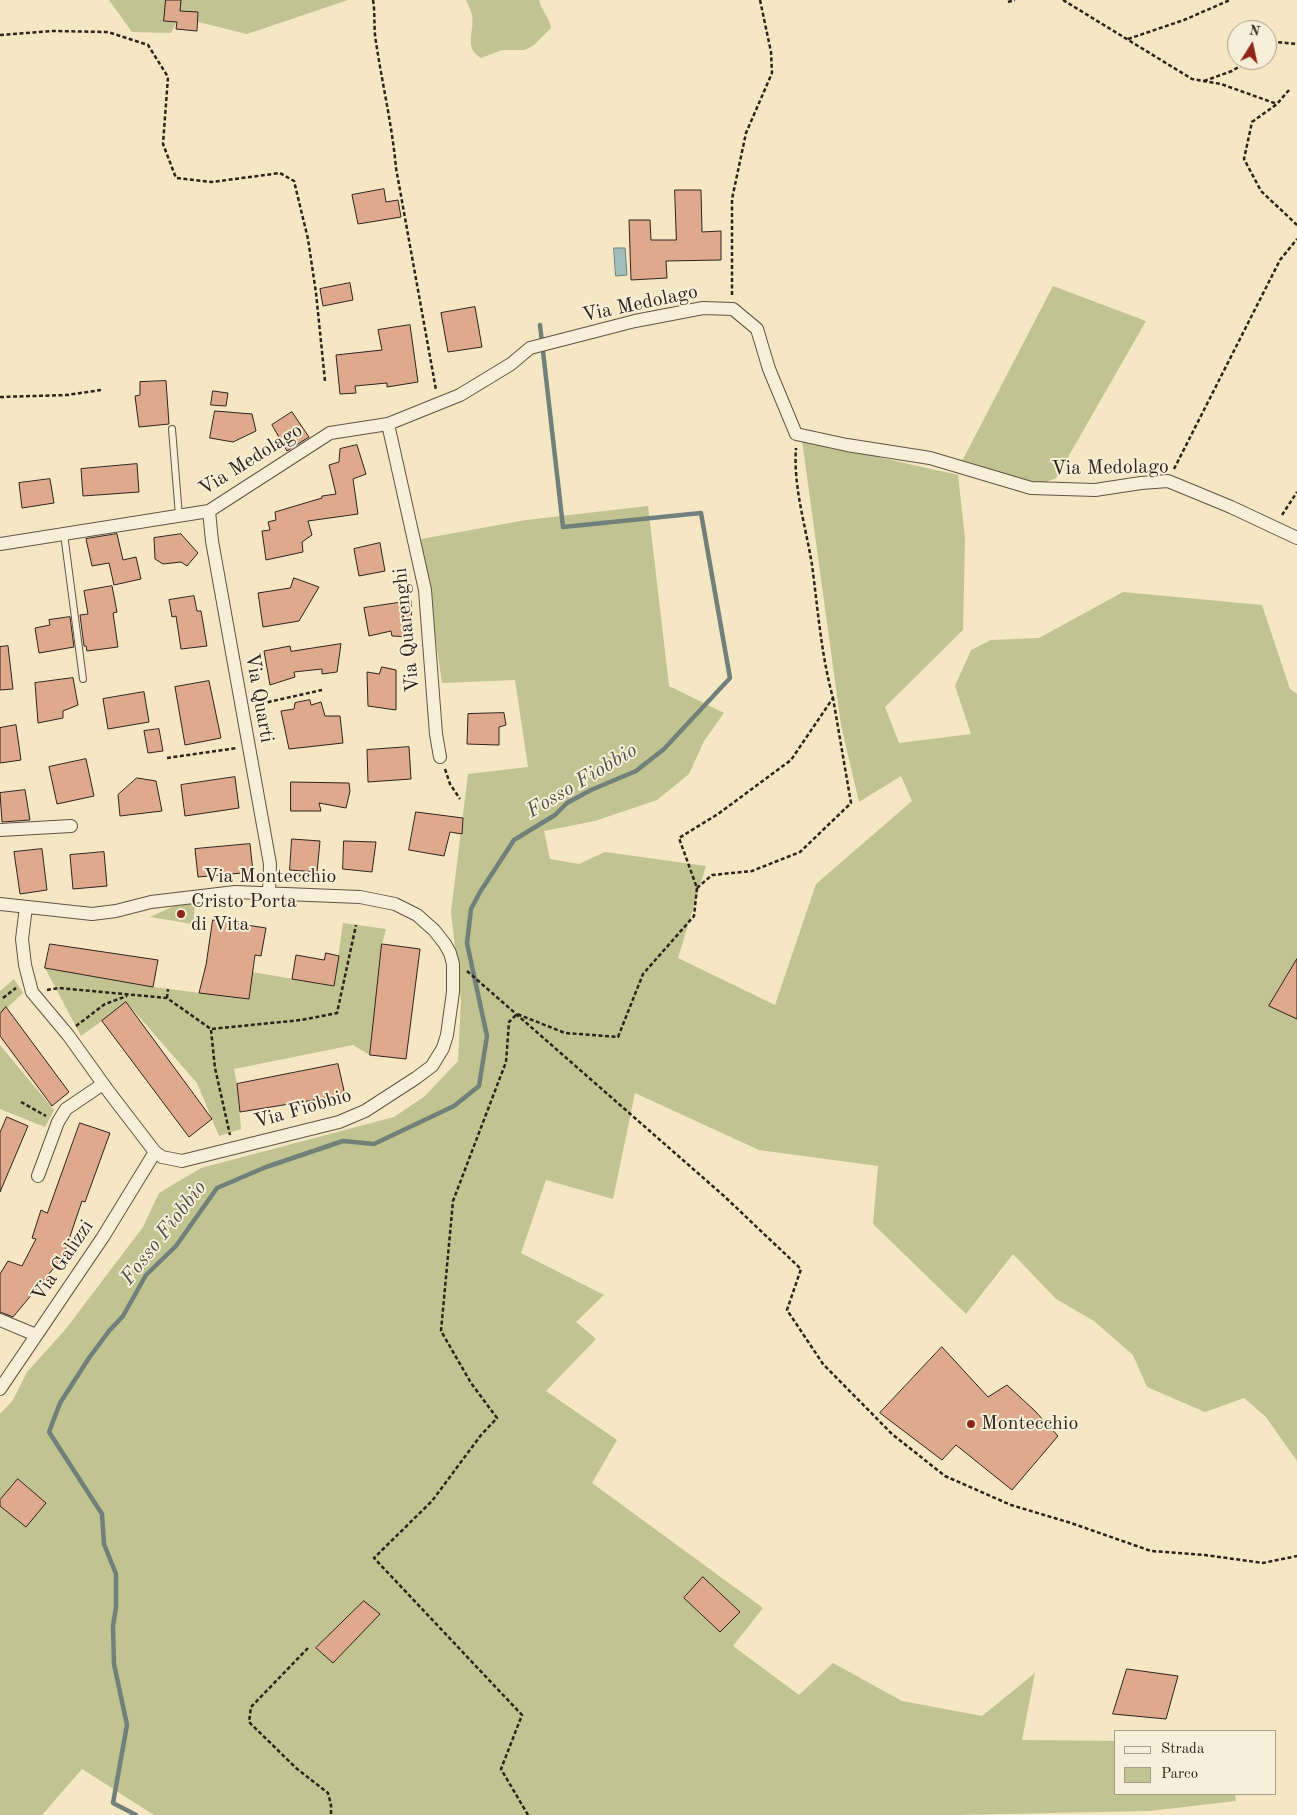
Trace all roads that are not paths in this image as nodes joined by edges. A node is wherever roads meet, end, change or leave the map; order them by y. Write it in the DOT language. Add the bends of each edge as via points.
graph roads {
  1 [pos="388,424"];
  2 [pos="172,429"];
  3 [pos="209,511"];
  4 [pos="178,516"];
  5 [pos="64,534"];
  6 [pos="1297,538"];
  7 [pos="0,544"];
  8 [pos="83,679"];
  9 [pos="440,757"];
  10 [pos="71,826"];
  11 [pos="0,830"];
  12 [pos="270,892"];
  13 [pos="0,904"];
  14 [pos="26,907"];
  15 [pos="458,966"];
  16 [pos="103,1084"];
  17 [pos="155,1152"];
  18 [pos="38,1176"];
  19 [pos="0,1320"];
  20 [pos="36,1335"];
  21 [pos="0,1390"];
  1 -- 3 [label="street, Via Medolago" via="330,433"];
  1 -- 6 [label="street, Via Medolago" via="460,395 511,364 530,348 635,321 703,308 733,309 757,329 769,369 796,434 930,458 1031,488 1095,490 1168,481"];
  1 -- 9 [label="street, Via Quarenghi" via="425,590"];
  2 -- 4 [label="lane"];
  3 -- 4 [label="street, Via Medolago"];
  3 -- 12 [label="street, Via Quarti" via="270,864"];
  4 -- 5 [label="street, Via Medolago"];
  5 -- 7 [label="street, Via Medolago"];
  5 -- 8 [label="lane"];
  10 -- 11 [label="street"];
  12 -- 14 [label="street, Via Montecchio" via="196,896 92,914"];
  12 -- 15 [label="street, Via Montecchio" via="360,897 395,904 417,915 434,930"];
  13 -- 14 [label="street, Via Montecchio"];
  14 -- 16 [label="street" via="22,940 32,992"];
  15 -- 17 [label="street, Via Fiobbio" via="447,1035 432,1066 365,1111 339,1122 182,1161 162,1157"];
  16 -- 17 [label="street"];
  16 -- 18 [label="street" via="66,1109"];
  17 -- 20 [label="street, Via Galizzi"];
  19 -- 20 [label="street"];
  20 -- 21 [label="street, Via Galizzi"];
}
